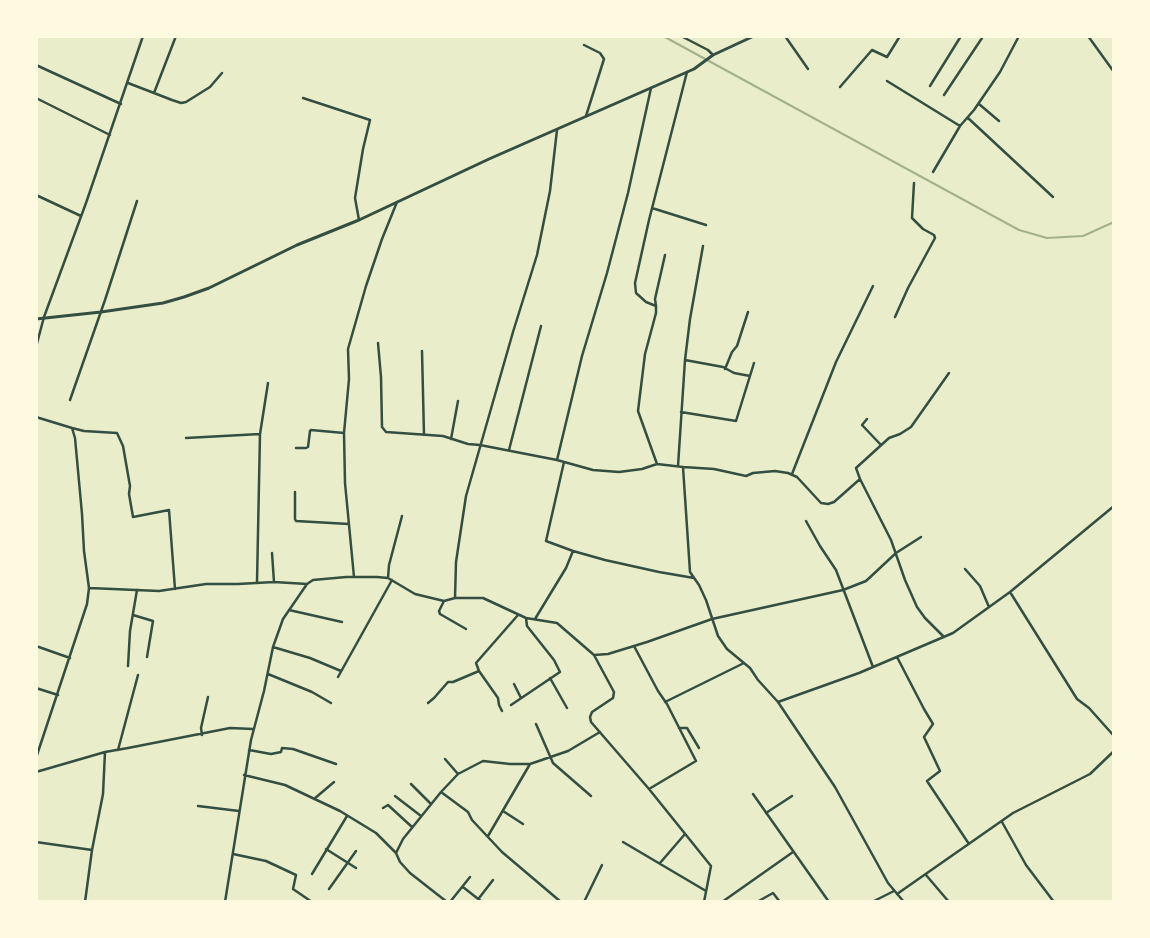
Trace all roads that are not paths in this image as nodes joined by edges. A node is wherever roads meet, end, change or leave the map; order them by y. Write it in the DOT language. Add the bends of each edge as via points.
graph roads {
  1 [pos="143,36"];
  2 [pos="176,36"];
  3 [pos="681,36"];
  4 [pos="754,36"];
  5 [pos="786,36"];
  6 [pos="900,36"];
  7 [pos="961,36"];
  8 [pos="1019,36"];
  9 [pos="1088,36"];
  10 [pos="982,37"];
  11 [pos="584,45"];
  12 [pos="712,56"];
  13 [pos="36,65"];
  14 [pos="808,69"];
  15 [pos="687,72"];
  16 [pos="1114,72"];
  17 [pos="222,73"];
  18 [pos="887,81"];
  19 [pos="128,83"];
  20 [pos="930,86"];
  21 [pos="652,87"];
  22 [pos="840,87"];
  23 [pos="154,93"];
  24 [pos="944,95"];
  25 [pos="36,98"];
  26 [pos="302,98"];
  27 [pos="120,104"];
  28 [pos="979,104"];
  29 [pos="586,117"];
  30 [pos="968,118"];
  31 [pos="999,121"];
  32 [pos="960,126"];
  33 [pos="557,130"];
  34 [pos="110,135"];
  35 [pos="933,172"];
  36 [pos="914,183"];
  37 [pos="36,195"];
  38 [pos="1053,197"];
  39 [pos="137,201"];
  40 [pos="397,202"];
  41 [pos="652,208"];
  42 [pos="81,216"];
  43 [pos="359,220"];
  44 [pos="706,225"];
  45 [pos="703,246"];
  46 [pos="665,255"];
  47 [pos="873,286"];
  48 [pos="656,306"];
  49 [pos="101,312"];
  50 [pos="748,312"];
  51 [pos="895,317"];
  52 [pos="44,318"];
  53 [pos="36,319"];
  54 [pos="541,326"];
  55 [pos="378,343"];
  56 [pos="36,348"];
  57 [pos="422,351"];
  58 [pos="685,360"];
  59 [pos="754,363"];
  60 [pos="726,368"];
  61 [pos="949,373"];
  62 [pos="750,376"];
  63 [pos="268,383"];
  64 [pos="70,400"];
  65 [pos="458,401"];
  66 [pos="681,412"];
  67 [pos="36,417"];
  68 [pos="867,419"];
  69 [pos="72,428"];
  70 [pos="344,433"];
  71 [pos="260,434"];
  72 [pos="424,434"];
  73 [pos="186,438"];
  74 [pos="452,439"];
  75 [pos="480,445"];
  76 [pos="881,445"];
  77 [pos="296,448"];
  78 [pos="509,450"];
  79 [pos="557,460"];
  80 [pos="564,462"];
  81 [pos="657,464"];
  82 [pos="678,466"];
  83 [pos="683,467"];
  84 [pos="792,474"];
  85 [pos="860,479"];
  86 [pos="295,492"];
  87 [pos="1114,506"];
  88 [pos="402,516"];
  89 [pos="806,521"];
  90 [pos="349,524"];
  91 [pos="921,537"];
  92 [pos="573,551"];
  93 [pos="272,552"];
  94 [pos="896,553"];
  95 [pos="966,569"];
  96 [pos="354,577"];
  97 [pos="388,578"];
  98 [pos="694,578"];
  99 [pos="392,580"];
  100 [pos="256,582"];
  101 [pos="274,582"];
  102 [pos="307,584"];
  103 [pos="89,588"];
  104 [pos="175,589"];
  105 [pos="137,590"];
  106 [pos="843,590"];
  107 [pos="1010,592"];
  108 [pos="455,598"];
  109 [pos="444,601"];
  110 [pos="989,607"];
  111 [pos="289,610"];
  112 [pos="133,615"];
  113 [pos="518,615"];
  114 [pos="526,618"];
  115 [pos="535,619"];
  116 [pos="712,620"];
  117 [pos="342,622"];
  118 [pos="466,628"];
  119 [pos="944,637"];
  120 [pos="36,646"];
  121 [pos="634,646"];
  122 [pos="274,647"];
  123 [pos="594,654"];
  124 [pos="897,656"];
  125 [pos="147,657"];
  126 [pos="70,658"];
  127 [pos="744,663"];
  128 [pos="128,666"];
  129 [pos="873,667"];
  130 [pos="341,671"];
  131 [pos="479,671"];
  132 [pos="268,674"];
  133 [pos="138,675"];
  134 [pos="338,677"];
  135 [pos="550,678"];
  136 [pos="514,684"];
  137 [pos="36,688"];
  138 [pos="58,695"];
  139 [pos="208,697"];
  140 [pos="521,698"];
  141 [pos="665,702"];
  142 [pos="778,702"];
  143 [pos="331,703"];
  144 [pos="428,703"];
  145 [pos="510,705"];
  146 [pos="566,708"];
  147 [pos="502,711"];
  148 [pos="536,724"];
  149 [pos="679,728"];
  150 [pos="254,729"];
  151 [pos="600,732"];
  152 [pos="202,735"];
  153 [pos="1114,736"];
  154 [pos="36,740"];
  155 [pos="41,742"];
  156 [pos="699,748"];
  157 [pos="118,750"];
  158 [pos="249,750"];
  159 [pos="105,752"];
  160 [pos="1114,752"];
  161 [pos="36,758"];
  162 [pos="549,758"];
  163 [pos="445,759"];
  164 [pos="336,764"];
  165 [pos="530,764"];
  166 [pos="36,772"];
  167 [pos="458,774"];
  168 [pos="244,775"];
  169 [pos="334,782"];
  170 [pos="411,784"];
  171 [pos="649,789"];
  172 [pos="441,792"];
  173 [pos="754,794"];
  174 [pos="395,796"];
  175 [pos="591,796"];
  176 [pos="792,796"];
  177 [pos="314,799"];
  178 [pos="430,804"];
  179 [pos="198,806"];
  180 [pos="383,808"];
  181 [pos="239,810"];
  182 [pos="504,811"];
  183 [pos="766,813"];
  184 [pos="348,816"];
  185 [pos="421,816"];
  186 [pos="1002,822"];
  187 [pos="523,824"];
  188 [pos="412,827"];
  189 [pos="686,834"];
  190 [pos="487,836"];
  191 [pos="36,842"];
  192 [pos="623,842"];
  193 [pos="969,844"];
  194 [pos="326,849"];
  195 [pos="92,850"];
  196 [pos="356,851"];
  197 [pos="794,852"];
  198 [pos="396,853"];
  199 [pos="233,854"];
  200 [pos="347,862"];
  201 [pos="660,863"];
  202 [pos="602,865"];
  203 [pos="356,868"];
  204 [pos="312,874"];
  205 [pos="926,875"];
  206 [pos="470,877"];
  207 [pos="493,880"];
  208 [pos="462,887"];
  209 [pos="329,889"];
  210 [pos="706,891"];
  211 [pos="894,891"];
  212 [pos="897,894"];
  213 [pos="477,900"];
  214 [pos="85,902"];
  215 [pos="225,902"];
  216 [pos="312,902"];
  217 [pos="449,902"];
  218 [pos="482,902"];
  219 [pos="561,902"];
  220 [pos="584,902"];
  221 [pos="704,902"];
  222 [pos="722,902"];
  223 [pos="757,902"];
  224 [pos="780,902"];
  225 [pos="828,902"];
  226 [pos="872,902"];
  227 [pos="904,902"];
  228 [pos="949,902"];
  229 [pos="1054,902"];
  1 -- 19 [label="street"];
  2 -- 23 [label="street"];
  3 -- 12 [label="street" via="708,50"];
  4 -- 12 [label="main road"];
  5 -- 14 [label="street"];
  6 -- 22 [label="street" via="887,57 872,50"];
  7 -- 20 [label="street"];
  8 -- 28 [label="street"];
  9 -- 16 [label="street"];
  10 -- 24 [label="street"];
  11 -- 29 [label="street" via="600,52 604,59"];
  12 -- 15 [label="main road"];
  13 -- 27 [label="street"];
  15 -- 21 [label="main road"];
  15 -- 41 [label="street"];
  17 -- 23 [label="street" via="210,87 186,102"];
  18 -- 32 [label="street"];
  19 -- 23 [label="street"];
  19 -- 27 [label="street"];
  21 -- 29 [label="main road"];
  21 -- 79 [label="street" via="628,193 582,356"];
  25 -- 34 [label="street"];
  26 -- 43 [label="street" via="370,120 356,198"];
  27 -- 34 [label="street"];
  28 -- 30 [label="street"];
  28 -- 31 [label="street"];
  29 -- 33 [label="main road"];
  30 -- 32 [label="street"];
  30 -- 38 [label="street"];
  32 -- 35 [label="street"];
  33 -- 40 [label="main road"];
  33 -- 75 [label="street" via="550,191 537,255"];
  34 -- 42 [label="street"];
  36 -- 51 [label="street" via="912,218 935,238"];
  37 -- 42 [label="street"];
  39 -- 49 [label="street"];
  40 -- 43 [label="main road"];
  40 -- 70 [label="street" via="350,338"];
  41 -- 44 [label="street"];
  41 -- 48 [label="street" via="635,283 636,294"];
  42 -- 52 [label="street"];
  43 -- 49 [label="main road" via="184,298"];
  45 -- 58 [label="street"];
  46 -- 48 [label="street"];
  47 -- 84 [label="street" via="836,362"];
  48 -- 81 [label="street" via="638,410"];
  49 -- 52 [label="main road"];
  49 -- 64 [label="street"];
  50 -- 60 [label="street"];
  52 -- 53 [label="main road"];
  52 -- 56 [label="street"];
  54 -- 78 [label="street"];
  55 -- 72 [label="street" via="382,427 386,432"];
  57 -- 72 [label="street"];
  58 -- 60 [label="street"];
  58 -- 66 [label="street"];
  59 -- 62 [label="street"];
  60 -- 62 [label="street" via="734,374"];
  61 -- 76 [label="street" via="911,427"];
  62 -- 66 [label="street" via="736,421"];
  63 -- 71 [label="street"];
  65 -- 74 [label="street"];
  66 -- 82 [label="street"];
  67 -- 69 [label="street"];
  68 -- 76 [label="street" via="862,425"];
  69 -- 103 [label="street"];
  69 -- 104 [label="street" via="117,433 130,486 132,517 168,510"];
  70 -- 77 [label="street" via="311,430 308,447"];
  70 -- 90 [label="street"];
  71 -- 73 [label="street"];
  71 -- 100 [label="street"];
  72 -- 74 [label="street"];
  74 -- 75 [label="street"];
  75 -- 78 [label="street"];
  75 -- 108 [label="street" via="466,496 456,562"];
  76 -- 85 [label="street" via="856,468"];
  78 -- 79 [label="street"];
  79 -- 80 [label="street"];
  80 -- 81 [label="street" via="592,470 619,472"];
  80 -- 92 [label="street" via="546,541"];
  81 -- 82 [label="street"];
  82 -- 83 [label="street"];
  83 -- 84 [label="street" via="746,476 774,471"];
  83 -- 98 [label="street" via="690,572"];
  84 -- 85 [label="street" via="821,503 828,504"];
  85 -- 94 [label="street"];
  86 -- 90 [label="street" via="296,521"];
  87 -- 107 [label="street"];
  88 -- 97 [label="street"];
  89 -- 106 [label="street" via="836,570"];
  90 -- 96 [label="street"];
  91 -- 94 [label="street"];
  92 -- 98 [label="street"];
  92 -- 115 [label="street"];
  93 -- 101 [label="street"];
  94 -- 106 [label="street" via="866,581"];
  94 -- 119 [label="street" via="904,580 918,607"];
  95 -- 110 [label="street" via="980,586"];
  96 -- 97 [label="street"];
  96 -- 102 [label="street" via="313,580"];
  97 -- 99 [label="street"];
  98 -- 116 [label="street"];
  99 -- 109 [label="street" via="415,594"];
  99 -- 130 [label="street"];
  100 -- 101 [label="street"];
  100 -- 104 [label="street"];
  101 -- 102 [label="street"];
  102 -- 111 [label="street"];
  103 -- 105 [label="street"];
  103 -- 126 [label="street"];
  104 -- 105 [label="street"];
  105 -- 112 [label="street"];
  106 -- 116 [label="street"];
  106 -- 129 [label="street"];
  107 -- 110 [label="street"];
  107 -- 153 [label="street" via="1077,699"];
  108 -- 109 [label="street"];
  108 -- 113 [label="street" via="483,598"];
  109 -- 118 [label="street" via="440,614"];
  110 -- 119 [label="street"];
  111 -- 117 [label="street"];
  111 -- 122 [label="street" via="283,618"];
  112 -- 125 [label="street" via="153,621"];
  112 -- 128 [label="street"];
  113 -- 114 [label="street"];
  113 -- 131 [label="street" via="476,663"];
  114 -- 115 [label="street"];
  114 -- 135 [label="street" via="531,631 560,672"];
  115 -- 123 [label="street" via="556,623"];
  116 -- 121 [label="street"];
  116 -- 127 [label="street" via="727,649"];
  119 -- 124 [label="street"];
  120 -- 126 [label="street"];
  121 -- 123 [label="street" via="608,654"];
  121 -- 141 [label="street"];
  122 -- 130 [label="street"];
  122 -- 132 [label="street"];
  123 -- 151 [label="street" via="614,692 613,698 592,712 590,717"];
  124 -- 129 [label="street"];
  124 -- 193 [label="street" via="933,724 924,737 940,771 926,781"];
  126 -- 138 [label="street"];
  127 -- 141 [label="street"];
  127 -- 142 [label="street"];
  129 -- 142 [label="street"];
  130 -- 134 [label="street"];
  131 -- 144 [label="street" via="448,682"];
  131 -- 147 [label="street" via="498,698"];
  132 -- 143 [label="street"];
  132 -- 150 [label="street"];
  133 -- 157 [label="street"];
  135 -- 140 [label="street"];
  135 -- 146 [label="street"];
  136 -- 140 [label="street"];
  137 -- 138 [label="street"];
  138 -- 155 [label="street"];
  139 -- 152 [label="street"];
  140 -- 145 [label="street"];
  141 -- 149 [label="street"];
  142 -- 211 [label="street" via="835,787"];
  148 -- 162 [label="street"];
  149 -- 156 [label="street" via="687,728"];
  149 -- 171 [label="street" via="696,762"];
  150 -- 152 [label="street" via="230,728"];
  150 -- 158 [label="street"];
  151 -- 162 [label="street"];
  151 -- 171 [label="street"];
  152 -- 157 [label="street"];
  154 -- 155 [label="street"];
  155 -- 161 [label="street"];
  157 -- 159 [label="street"];
  158 -- 164 [label="street" via="271,754 281,752 282,748 293,749"];
  158 -- 168 [label="street"];
  159 -- 166 [label="street"];
  159 -- 195 [label="street" via="103,794"];
  160 -- 186 [label="street" via="1090,774"];
  162 -- 165 [label="street"];
  162 -- 175 [label="street"];
  163 -- 167 [label="street"];
  165 -- 167 [label="street" via="483,761"];
  165 -- 182 [label="street"];
  167 -- 172 [label="street"];
  168 -- 177 [label="street" via="285,785"];
  168 -- 181 [label="street"];
  169 -- 177 [label="street"];
  170 -- 178 [label="street"];
  171 -- 189 [label="street"];
  172 -- 178 [label="street"];
  172 -- 190 [label="street" via="468,812"];
  173 -- 183 [label="street"];
  174 -- 185 [label="street"];
  176 -- 183 [label="street"];
  177 -- 184 [label="street"];
  178 -- 185 [label="street"];
  179 -- 181 [label="street"];
  180 -- 188 [label="street" via="388,805"];
  181 -- 199 [label="street"];
  182 -- 187 [label="street"];
  182 -- 190 [label="street"];
  183 -- 197 [label="street"];
  184 -- 194 [label="street"];
  184 -- 198 [label="street" via="376,833"];
  185 -- 188 [label="street"];
  186 -- 193 [label="street"];
  186 -- 229 [label="street" via="1026,865"];
  188 -- 198 [label="street"];
  189 -- 201 [label="street"];
  189 -- 210 [label="street" via="711,866"];
  190 -- 219 [label="street"];
  191 -- 195 [label="street"];
  192 -- 201 [label="street"];
  193 -- 205 [label="street"];
  194 -- 200 [label="street"];
  194 -- 204 [label="street"];
  195 -- 214 [label="street"];
  196 -- 200 [label="street"];
  197 -- 222 [label="street"];
  197 -- 225 [label="street"];
  198 -- 217 [label="street" via="410,873"];
  199 -- 215 [label="street"];
  199 -- 216 [label="street" via="266,861 296,875 293,889"];
  200 -- 203 [label="street"];
  200 -- 209 [label="street"];
  201 -- 210 [label="street"];
  202 -- 220 [label="street"];
  205 -- 212 [label="street"];
  205 -- 228 [label="street"];
  206 -- 208 [label="street"];
  207 -- 213 [label="street"];
  208 -- 213 [label="street"];
  208 -- 217 [label="street"];
  210 -- 221 [label="street"];
  211 -- 212 [label="street"];
  211 -- 226 [label="street"];
  212 -- 227 [label="street"];
  213 -- 218 [label="street"];
  223 -- 224 [label="street" via="773,893"];
}
